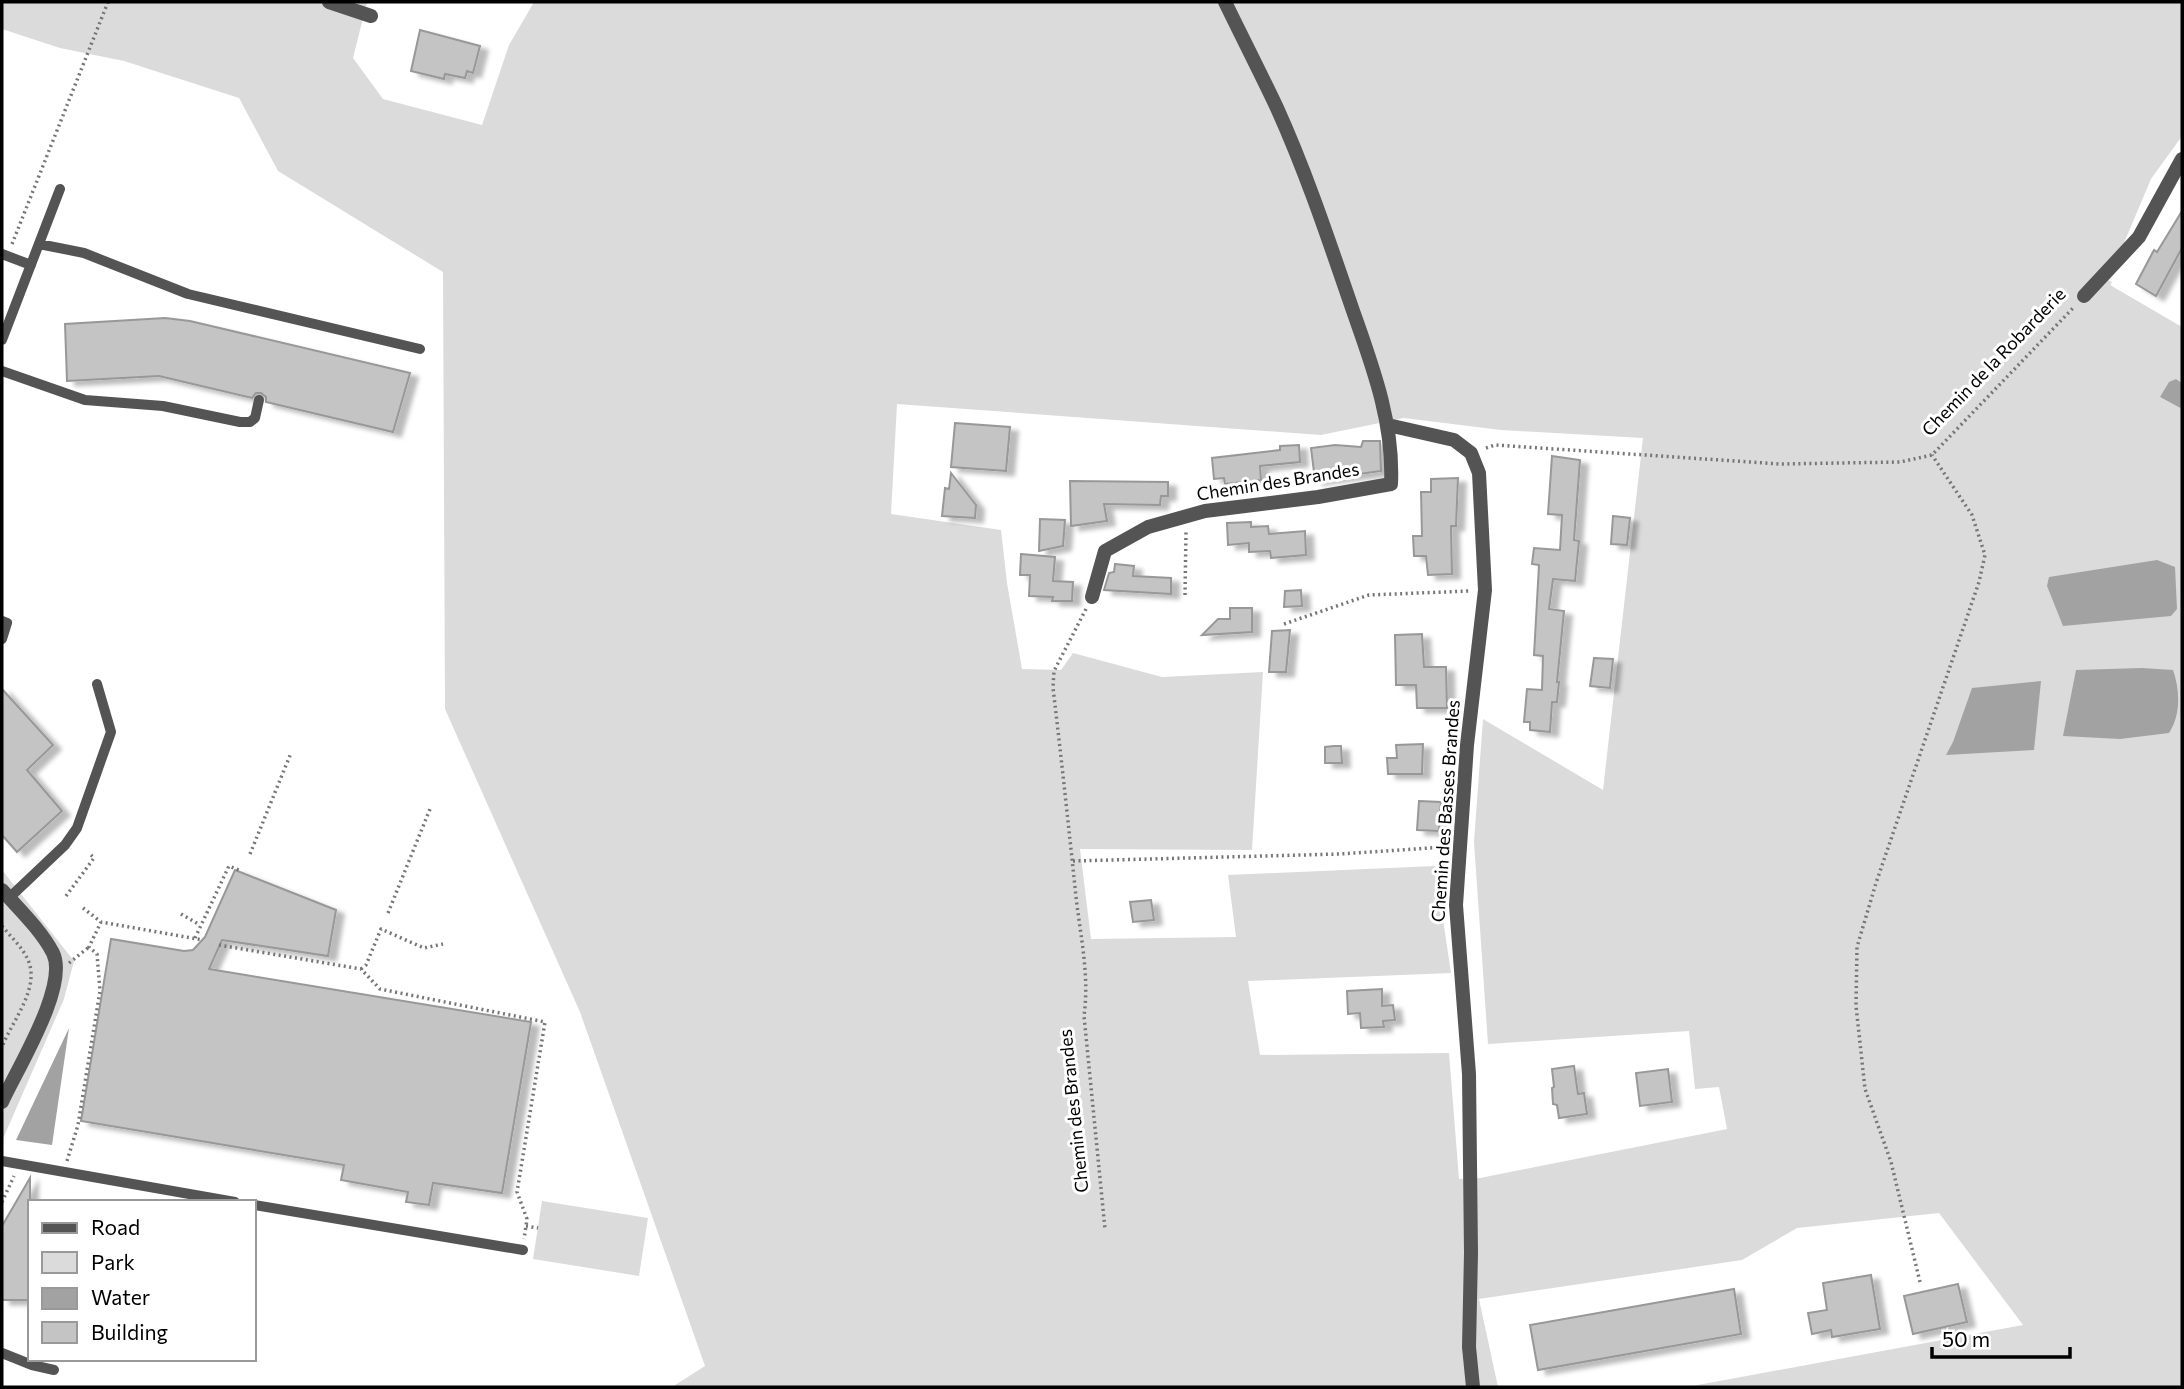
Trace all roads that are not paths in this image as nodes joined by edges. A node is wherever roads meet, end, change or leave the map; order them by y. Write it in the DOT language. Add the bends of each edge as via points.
graph roads {
  1 [pos="328,2"];
  2 [pos="1225,2"];
  3 [pos="372,16"];
  4 [pos="2182,159"];
  5 [pos="60,189"];
  6 [pos="39,244"];
  7 [pos="5,255"];
  8 [pos="31,265"];
  9 [pos="2084,296"];
  10 [pos="2,340"];
  11 [pos="420,349"];
  12 [pos="2,371"];
  13 [pos="259,400"];
  14 [pos="1388,425"];
  15 [pos="1092,597"];
  16 [pos="2,621"];
  17 [pos="2,639"];
  18 [pos="97,684"];
  19 [pos="5,894"];
  20 [pos="2,1102"];
  21 [pos="2,1161"];
  22 [pos="223,1200"];
  23 [pos="256,1205"];
  24 [pos="523,1250"];
  25 [pos="2,1353"];
  26 [pos="54,1370"];
  27 [pos="1473,1387"];
  1 -- 3 [label="street"];
  2 -- 14 [label="street, Chemin des Brandes" via="1278,110 1330,244"];
  4 -- 9 [label="street, Chemin de la Robarderie" via="2139,237"];
  5 -- 6 [label="lane"];
  6 -- 8 [label="lane"];
  6 -- 11 [label="lane" via="84,253 188,294"];
  7 -- 8 [label="lane"];
  8 -- 10 [label="lane"];
  12 -- 13 [label="lane" via="85,400 163,406 240,422 255,418"];
  14 -- 15 [label="street, Chemin des Brandes" via="1391,484 1205,511 1148,527 1105,551"];
  14 -- 27 [label="street, Chemin des Basses Brandes" via="1454,440 1471,453 1479,473 1485,590 1467,746 1456,905 1469,1074"];
  16 -- 17 [label="lane" via="7,623"];
  18 -- 19 [label="lane" via="111,732 77,828 65,845"];
  19 -- 20 [label="street" via="53,954 57,972 50,1002"];
  21 -- 22 [label="lane"];
  23 -- 24 [label="lane"];
  25 -- 26 [label="lane"];
}
